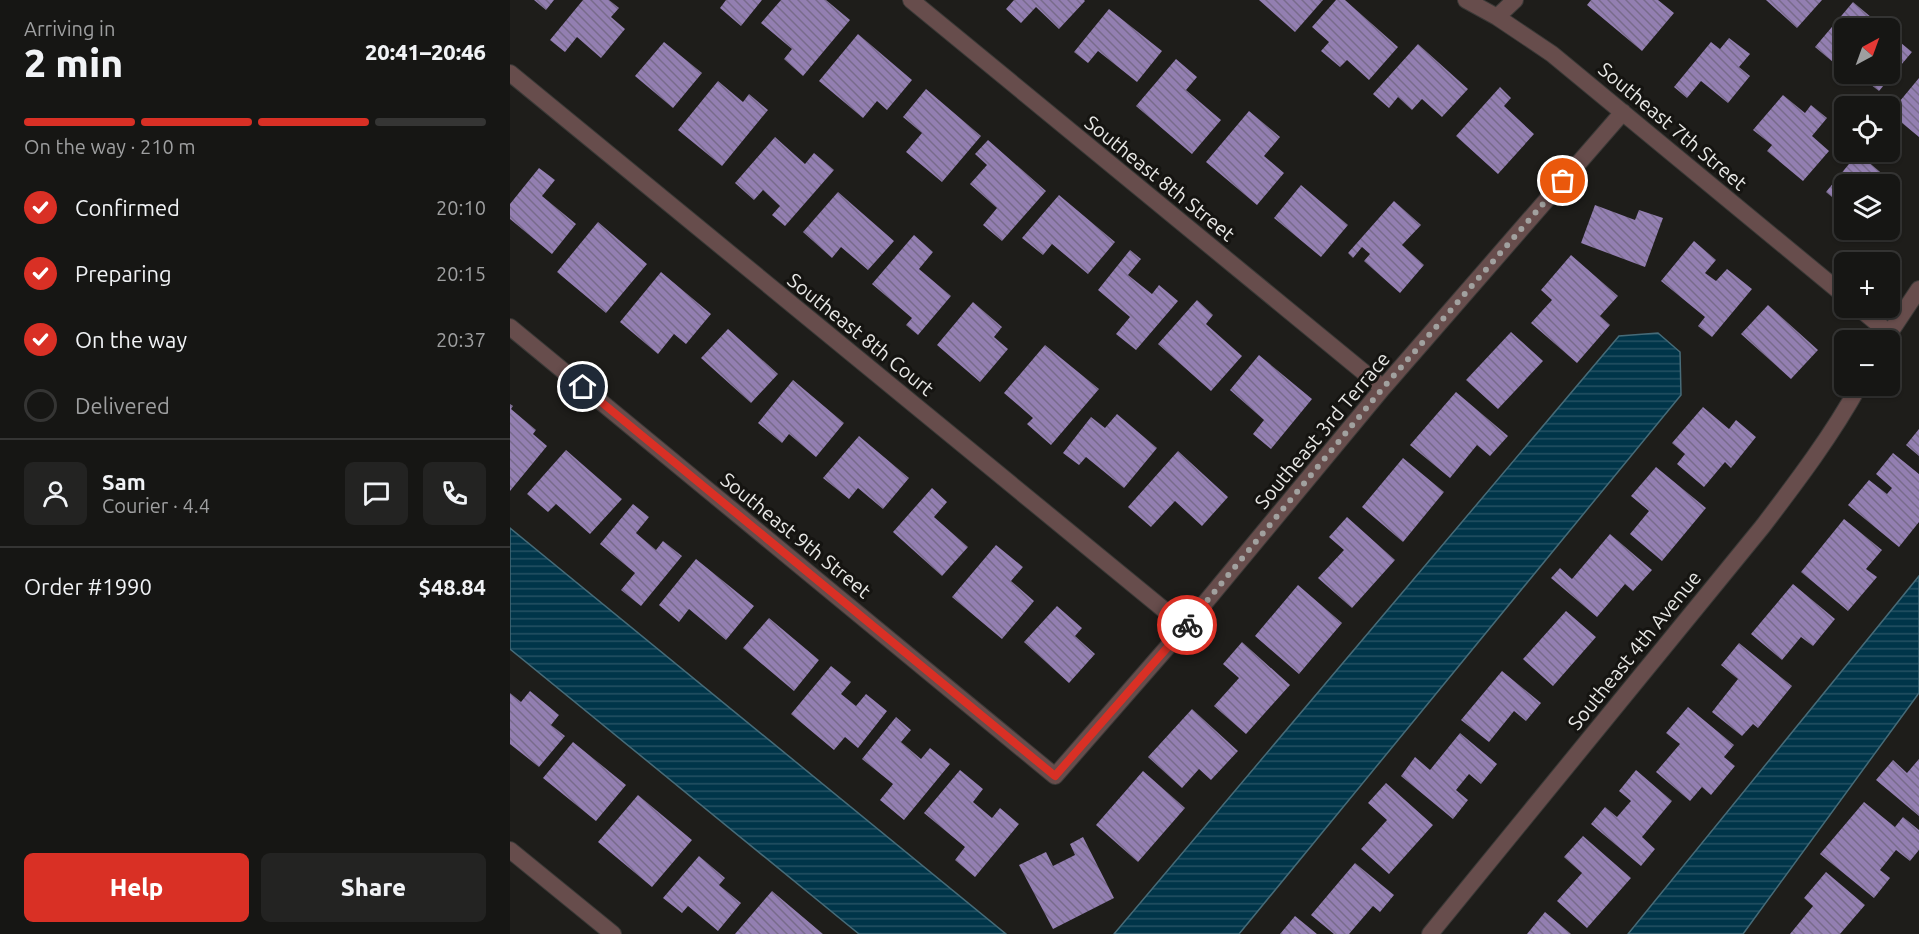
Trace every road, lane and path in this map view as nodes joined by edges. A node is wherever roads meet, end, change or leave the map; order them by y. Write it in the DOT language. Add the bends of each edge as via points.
graph roads {
  1 [pos="910,0"];
  2 [pos="1466,0"];
  3 [pos="1515,0"];
  4 [pos="1497,17"];
  5 [pos="510,73"];
  6 [pos="1623,112"];
  7 [pos="1834,287"];
  8 [pos="1919,289"];
  9 [pos="1869,318"];
  10 [pos="510,327"];
  11 [pos="1880,330"];
  12 [pos="1892,330"];
  13 [pos="1383,388"];
  14 [pos="1854,396"];
  15 [pos="1185,627"];
  16 [pos="1055,776"];
  17 [pos="510,850"];
  18 [pos="613,934"];
  19 [pos="1430,934"];
  1 -- 13 [label="street, Southeast 8th Street"];
  2 -- 4 [label="street, Southeast 7th Street"];
  3 -- 4 [label="street"];
  4 -- 6 [label="street, Southeast 7th Street" via="1552,54"];
  5 -- 15 [label="street, Southeast 8th Court"];
  6 -- 7 [label="street, Southeast 7th Street"];
  6 -- 13 [label="street, Southeast 3rd Terrace"];
  8 -- 12 [label="street"];
  9 -- 11 [label="street"];
  10 -- 16 [label="street, Southeast 9th Street"];
  13 -- 15 [label="street, Southeast 3rd Terrace"];
  14 -- 19 [label="street, Southeast 4th Avenue" via="1805,471 1763,526"];
  15 -- 16 [label="street, Southeast 3rd Terrace"];
  17 -- 18 [label="street"];
}
